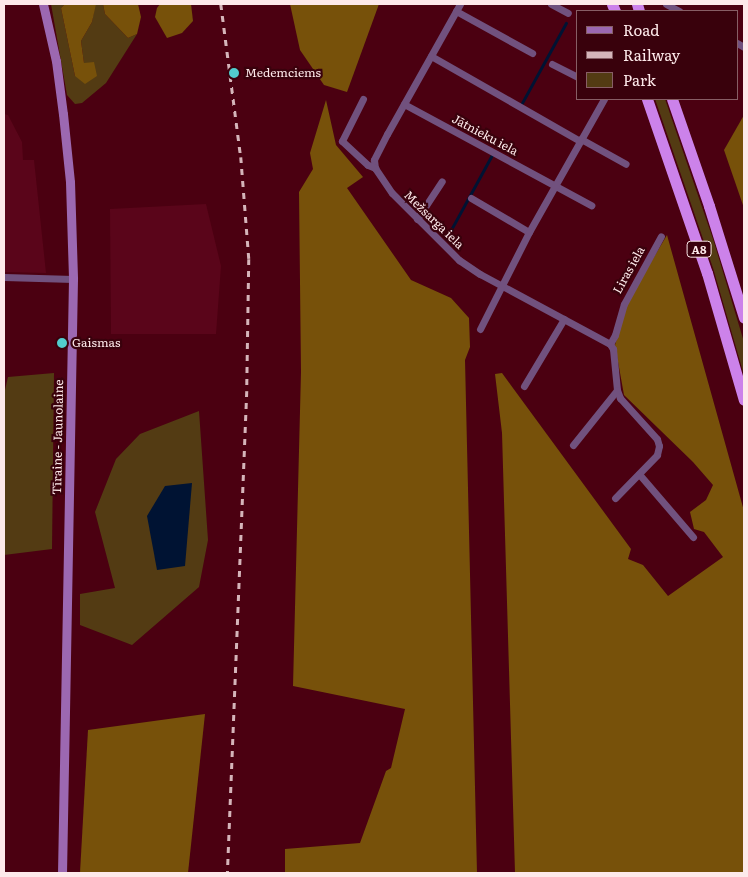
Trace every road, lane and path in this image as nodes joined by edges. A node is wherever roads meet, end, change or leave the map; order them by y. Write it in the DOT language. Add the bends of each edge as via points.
graph roads {
  1 [pos="44,4"];
  2 [pos="460,4"];
  3 [pos="551,4"];
  4 [pos="666,4"];
  5 [pos="677,10"];
  6 [pos="456,11"];
  7 [pos="568,13"];
  8 [pos="532,53"];
  9 [pos="431,56"];
  10 [pos="552,64"];
  11 [pos="576,76"];
  12 [pos="362,99"];
  13 [pos="603,100"];
  14 [pos="647,100"];
  15 [pos="672,100"];
  16 [pos="404,104"];
  17 [pos="581,140"];
  18 [pos="626,164"];
  19 [pos="375,168"];
  20 [pos="442,181"];
  21 [pos="556,186"];
  22 [pos="471,198"];
  23 [pos="591,205"];
  24 [pos="417,219"];
  25 [pos="529,232"];
  26 [pos="661,236"];
  27 [pos="4,277"];
  28 [pos="73,279"];
  29 [pos="501,285"];
  30 [pos="744,318"];
  31 [pos="564,319"];
  32 [pos="480,329"];
  33 [pos="610,344"];
  34 [pos="524,386"];
  35 [pos="617,390"];
  36 [pos="744,400"];
  37 [pos="573,445"];
  38 [pos="639,474"];
  39 [pos="615,498"];
  40 [pos="693,537"];
  41 [pos="62,873"];
  1 -- 28 [label="main road, Tīraine - Jaunolaine" via="56,61 66,141"];
  2 -- 6 [label="street"];
  3 -- 7 [label="street"];
  4 -- 5 [label="street"];
  6 -- 8 [label="street"];
  6 -- 9 [label="street"];
  9 -- 16 [label="street"];
  9 -- 17 [label="street"];
  10 -- 11 [label="street"];
  12 -- 19 [label="street, Mežsarga iela" via="342,141"];
  13 -- 17 [label="street"];
  14 -- 36 [label="highway, A8" via="707,273"];
  15 -- 30 [label="highway, A8"];
  16 -- 19 [label="street" via="374,160"];
  16 -- 21 [label="street, Jātnieku iela"];
  17 -- 18 [label="street"];
  17 -- 21 [label="street"];
  19 -- 24 [label="street, Mežsarga iela" via="392,193"];
  20 -- 24 [label="street"];
  21 -- 23 [label="street, Jātnieku iela"];
  21 -- 25 [label="street"];
  22 -- 25 [label="street"];
  24 -- 29 [label="street, Mežsarga iela" via="459,260"];
  25 -- 29 [label="street"];
  26 -- 33 [label="street, Liras iela" via="624,304"];
  27 -- 28 [label="street"];
  28 -- 41 [label="main road, Tīraine - Jaunolaine"];
  29 -- 31 [label="street, Mežsarga iela"];
  29 -- 32 [label="street"];
  31 -- 33 [label="street, Mežsarga iela"];
  31 -- 34 [label="street"];
  33 -- 35 [label="street"];
  35 -- 37 [label="street"];
  35 -- 38 [label="street" via="620,398 657,439 659,446 657,455"];
  38 -- 39 [label="street"];
  38 -- 40 [label="street"];
}
